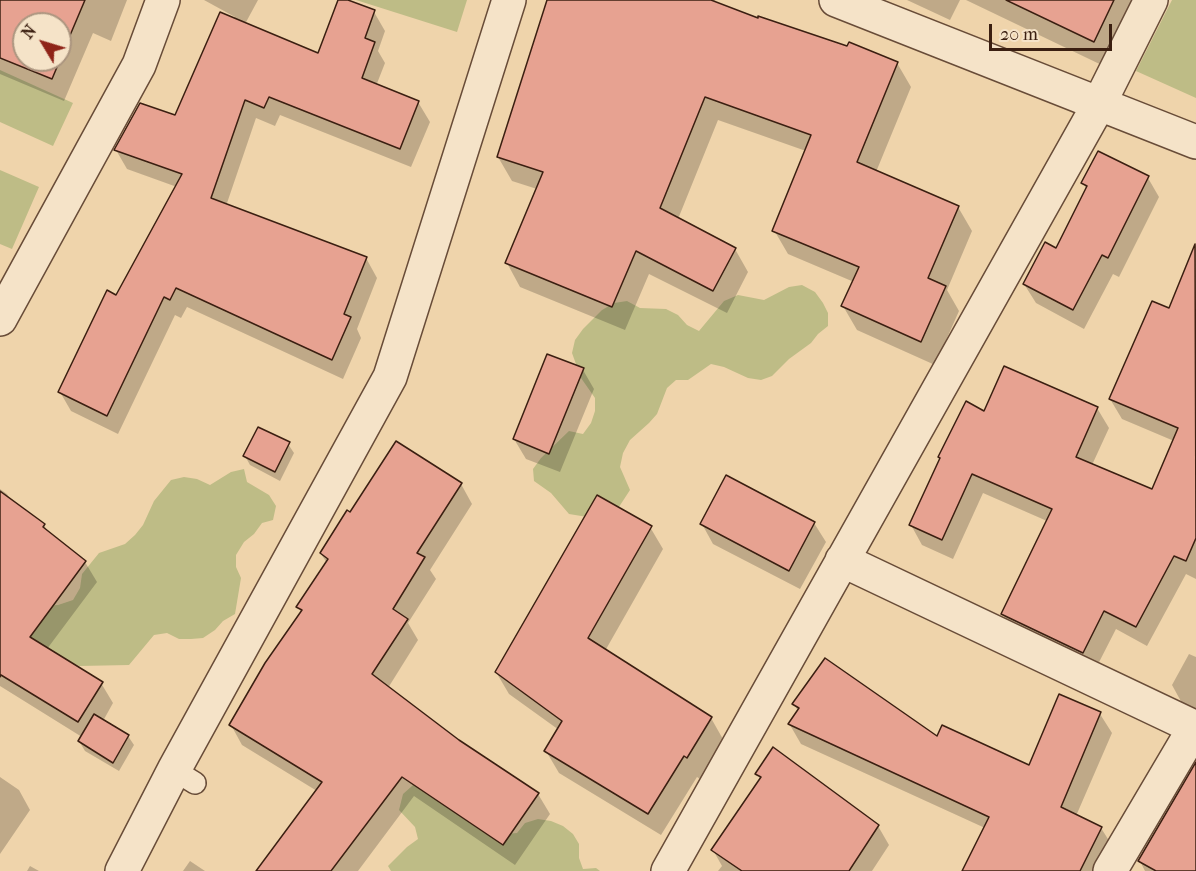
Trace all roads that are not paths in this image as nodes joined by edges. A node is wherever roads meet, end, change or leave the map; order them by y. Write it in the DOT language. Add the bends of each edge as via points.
graph roads {
  1 [pos="163,0"];
  2 [pos="509,0"];
  3 [pos="836,0"];
  4 [pos="1151,0"];
  5 [pos="1099,104"];
  6 [pos="1196,142"];
  7 [pos="0,319"];
  8 [pos="842,560"];
  9 [pos="1195,728"];
  10 [pos="122,871"];
  11 [pos="668,871"];
  12 [pos="1110,871"];
  1 -- 7 [label="street" via="139,65"];
  2 -- 10 [label="street" via="390,377 185,777"];
  3 -- 5 [label="street"];
  4 -- 5 [label="street"];
  5 -- 6 [label="street"];
  5 -- 8 [label="street"];
  8 -- 9 [label="street"];
  8 -- 11 [label="street" via="780,650"];
  9 -- 12 [label="street"];
}
